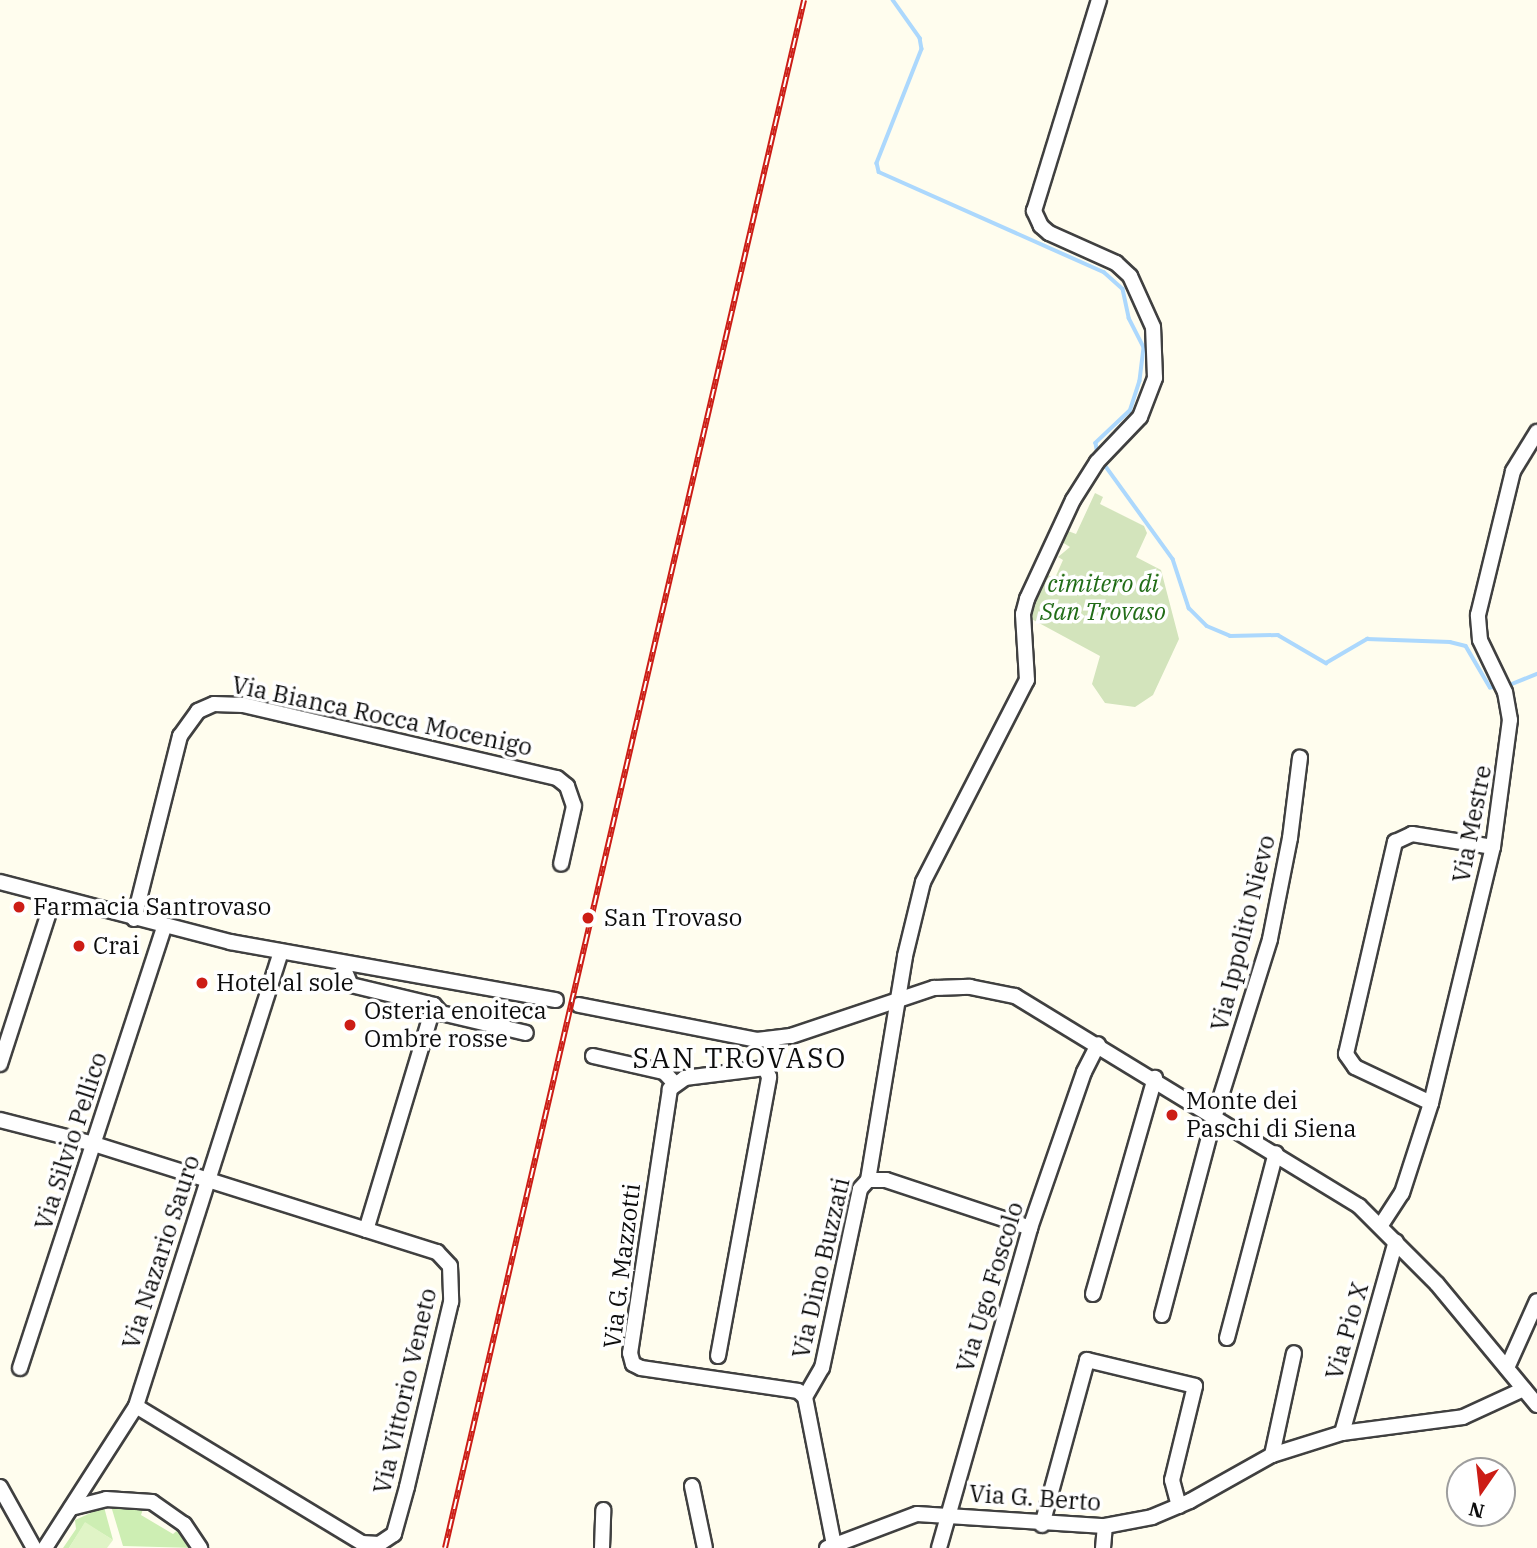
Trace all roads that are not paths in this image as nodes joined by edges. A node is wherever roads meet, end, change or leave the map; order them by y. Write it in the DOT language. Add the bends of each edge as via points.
graph roads {
  1 [pos="1099,0"];
  2 [pos="1537,432"];
  3 [pos="1532,447"];
  4 [pos="1300,758"];
  5 [pos="1493,847"];
  6 [pos="561,864"];
  7 [pos="0,882"];
  8 [pos="54,897"];
  9 [pos="134,919"];
  10 [pos="164,927"];
  11 [pos="281,952"];
  12 [pos="341,962"];
  13 [pos="899,998"];
  14 [pos="556,1000"];
  15 [pos="579,1005"];
  16 [pos="434,1006"];
  17 [pos="526,1033"];
  18 [pos="774,1039"];
  19 [pos="1098,1044"];
  20 [pos="593,1056"];
  21 [pos="0,1064"];
  22 [pos="765,1068"];
  23 [pos="1155,1078"];
  24 [pos="675,1084"];
  25 [pos="1431,1103"];
  26 [pos="1215,1115"];
  27 [pos="0,1119"];
  28 [pos="94,1144"];
  29 [pos="1276,1153"];
  30 [pos="868,1180"];
  31 [pos="208,1181"];
  32 [pos="1381,1225"];
  33 [pos="1030,1228"];
  34 [pos="366,1230"];
  35 [pos="1396,1241"];
  36 [pos="1093,1294"];
  37 [pos="1537,1301"];
  38 [pos="1162,1315"];
  39 [pos="1227,1338"];
  40 [pos="1294,1353"];
  41 [pos="718,1356"];
  42 [pos="20,1368"];
  43 [pos="1507,1368"];
  44 [pos="1524,1389"];
  45 [pos="805,1396"];
  46 [pos="1537,1405"];
  47 [pos="136,1406"];
  48 [pos="1342,1433"];
  49 [pos="1272,1455"];
  50 [pos="692,1486"];
  51 [pos="0,1487"];
  52 [pos="1179,1506"];
  53 [pos="71,1508"];
  54 [pos="603,1510"];
  55 [pos="946,1514"];
  56 [pos="1042,1525"];
  57 [pos="1105,1526"];
  58 [pos="830,1546"];
  59 [pos="34,1548"];
  60 [pos="45,1548"];
  61 [pos="200,1548"];
  62 [pos="602,1548"];
  63 [pos="705,1548"];
  64 [pos="939,1548"];
  65 [pos="1103,1548"];
  1 -- 13 [label="street, Via Dino Buzzati" via="1034,211 1049,233 1116,263 1130,276 1153,327 1157,361 1151,395 1140,417 1101,458 1073,500 1025,606 1027,680 923,883"];
  2 -- 3 [label="street, Via Mestre"];
  3 -- 5 [label="street, Via Mestre" via="1513,471 1478,615 1480,640 1505,692 1510,720"];
  4 -- 26 [label="street, Via Ippolito Nievo" via="1270,939"];
  5 -- 25 [label="street, Via Mestre"];
  5 -- 25 [label="street" via="1412,834 1395,842 1346,1054 1355,1067"];
  6 -- 9 [label="street, Via Bianca Rocca Mocenigo" via="574,806 567,786 558,778 243,705 214,704 198,711 180,736"];
  7 -- 8 [label="street"];
  8 -- 9 [label="street"];
  8 -- 21 [label="street"];
  9 -- 10 [label="street"];
  10 -- 11 [label="street"];
  10 -- 28 [label="street, Via Silvio Pellico"];
  11 -- 12 [label="street"];
  11 -- 31 [label="street, Via Nazario Sauro"];
  12 -- 14 [label="street"];
  12 -- 16 [label="street" via="351,985"];
  13 -- 18 [label="street"];
  13 -- 19 [label="street" via="950,986 1001,991"];
  13 -- 30 [label="street, Via Dino Buzzati" via="866,1167"];
  15 -- 18 [label="street" via="721,1036"];
  16 -- 17 [label="street" via="441,1013"];
  16 -- 34 [label="street"];
  18 -- 22 [label="street"];
  19 -- 23 [label="street"];
  19 -- 33 [label="street, Via Ugo Foscolo"];
  20 -- 24 [label="street" via="664,1072"];
  22 -- 24 [label="street"];
  22 -- 41 [label="street" via="769,1077"];
  23 -- 26 [label="street"];
  23 -- 36 [label="street"];
  24 -- 45 [label="street, Via G. Mazzotti" via="667,1096 630,1353 633,1364 798,1391"];
  25 -- 32 [label="street, Via Mestre" via="1402,1193"];
  26 -- 29 [label="street"];
  26 -- 38 [label="street, Via Ippolito Nievo"];
  27 -- 28 [label="street, Via Vittorio Veneto"];
  28 -- 31 [label="street, Via Vittorio Veneto"];
  28 -- 42 [label="street, Via Silvio Pellico"];
  29 -- 32 [label="street" via="1339,1191"];
  29 -- 39 [label="street"];
  30 -- 33 [label="street" via="886,1180"];
  30 -- 45 [label="street, Via Dino Buzzati" via="860,1189 822,1368"];
  31 -- 34 [label="street, Via Vittorio Veneto"];
  31 -- 47 [label="street, Via Nazario Sauro"];
  32 -- 35 [label="street"];
  33 -- 55 [label="street, Via Ugo Foscolo"];
  34 -- 47 [label="street, Via Vittorio Veneto" via="437,1252 450,1266 453,1284 405,1497 397,1528 388,1540 362,1543"];
  35 -- 43 [label="street"];
  35 -- 48 [label="street, Via Pio X"];
  37 -- 43 [label="street"];
  40 -- 49 [label="street"];
  43 -- 44 [label="street"];
  44 -- 46 [label="street"];
  44 -- 48 [label="street, Via G. Berto" via="1463,1417"];
  45 -- 58 [label="street, Via Dino Buzzati"];
  47 -- 53 [label="street, Via Nazario Sauro"];
  48 -- 49 [label="street, Via G. Berto"];
  49 -- 52 [label="street, Via G. Berto"];
  50 -- 63 [label="street"];
  51 -- 59 [label="street"];
  52 -- 56 [label="street" via="1172,1480 1195,1386 1087,1360"];
  52 -- 57 [label="street, Via G. Berto"];
  53 -- 60 [label="street, Via Nazario Sauro"];
  53 -- 61 [label="street" via="106,1499 152,1502 184,1524"];
  54 -- 62 [label="street"];
  55 -- 56 [label="street, Via G. Berto"];
  55 -- 58 [label="street, Via G. Berto" via="917,1514 891,1521"];
  55 -- 64 [label="street, Via Ugo Foscolo"];
  56 -- 57 [label="street, Via G. Berto"];
  57 -- 65 [label="street"];
}
